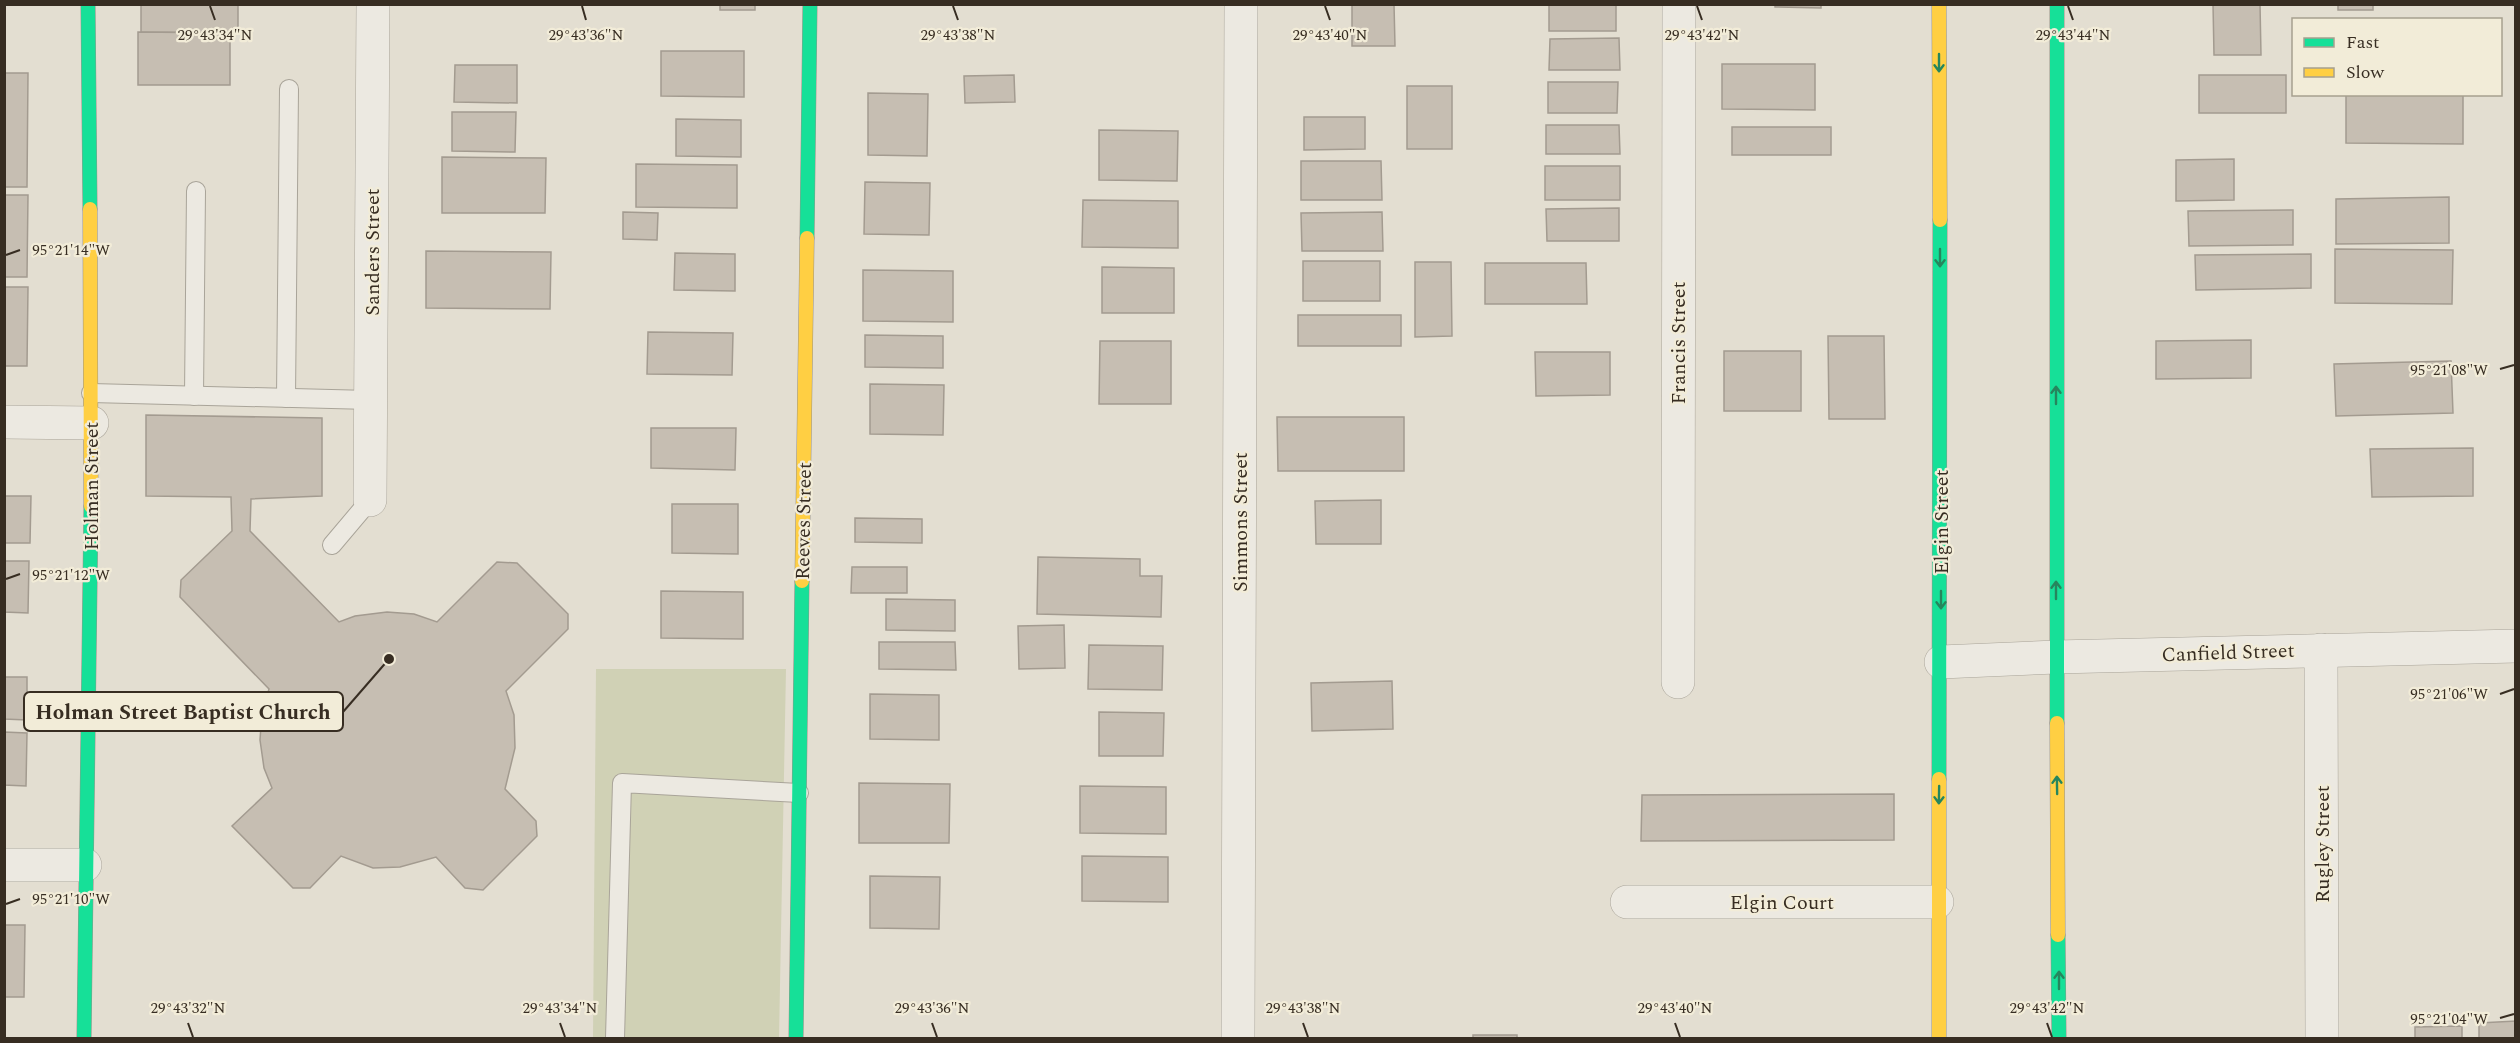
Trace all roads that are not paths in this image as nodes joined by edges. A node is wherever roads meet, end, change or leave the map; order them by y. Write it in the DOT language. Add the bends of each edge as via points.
graph roads {
  1 [pos="88,4"];
  2 [pos="373,4"];
  3 [pos="810,4"];
  4 [pos="1241,4"];
  5 [pos="1679,4"];
  6 [pos="1939,4"];
  7 [pos="2057,4"];
  8 [pos="289,89"];
  9 [pos="196,191"];
  10 [pos="194,396"];
  11 [pos="286,398"];
  12 [pos="370,400"];
  13 [pos="91,408"];
  14 [pos="4,422"];
  15 [pos="370,500"];
  16 [pos="332,545"];
  17 [pos="2516,646"];
  18 [pos="2321,650"];
  19 [pos="2056,657"];
  20 [pos="1941,662"];
  21 [pos="1678,682"];
  22 [pos="799,793"];
  23 [pos="4,865"];
  24 [pos="85,865"];
  25 [pos="1627,902"];
  26 [pos="1937,902"];
  27 [pos="84,1038"];
  28 [pos="615,1038"];
  29 [pos="796,1038"];
  30 [pos="1238,1038"];
  31 [pos="1939,1038"];
  32 [pos="2059,1038"];
  33 [pos="2322,1038"];
  1 -- 13 [label="main road, Holman Street"];
  2 -- 12 [label="street, Sanders Street"];
  3 -- 22 [label="main road, Reeves Street"];
  4 -- 30 [label="street, Simmons Street"];
  5 -- 21 [label="street, Francis Street"];
  6 -- 20 [label="main road, Elgin Street, one-way"];
  19 -- 7 [label="main road, one-way"];
  8 -- 11 [label="lane"];
  9 -- 10 [label="lane"];
  10 -- 11 [label="lane"];
  10 -- 13 [label="lane"];
  11 -- 12 [label="lane"];
  12 -- 15 [label="street, Sanders Street"];
  13 -- 14 [label="street"];
  13 -- 24 [label="main road, Holman Street"];
  15 -- 16 [label="lane"];
  17 -- 18 [label="street, Canfield Street"];
  18 -- 19 [label="street, Canfield Street"];
  18 -- 33 [label="street, Rugley Street"];
  19 -- 20 [label="street, Canfield Street"];
  32 -- 19 [label="main road, one-way"];
  20 -- 26 [label="main road, Elgin Street, one-way"];
  22 -- 28 [label="lane" via="622,783"];
  22 -- 29 [label="main road, Reeves Street"];
  23 -- 24 [label="street"];
  24 -- 27 [label="main road, Holman Street"];
  25 -- 26 [label="street, Elgin Court"];
  26 -- 31 [label="main road, Elgin Street"];
}
